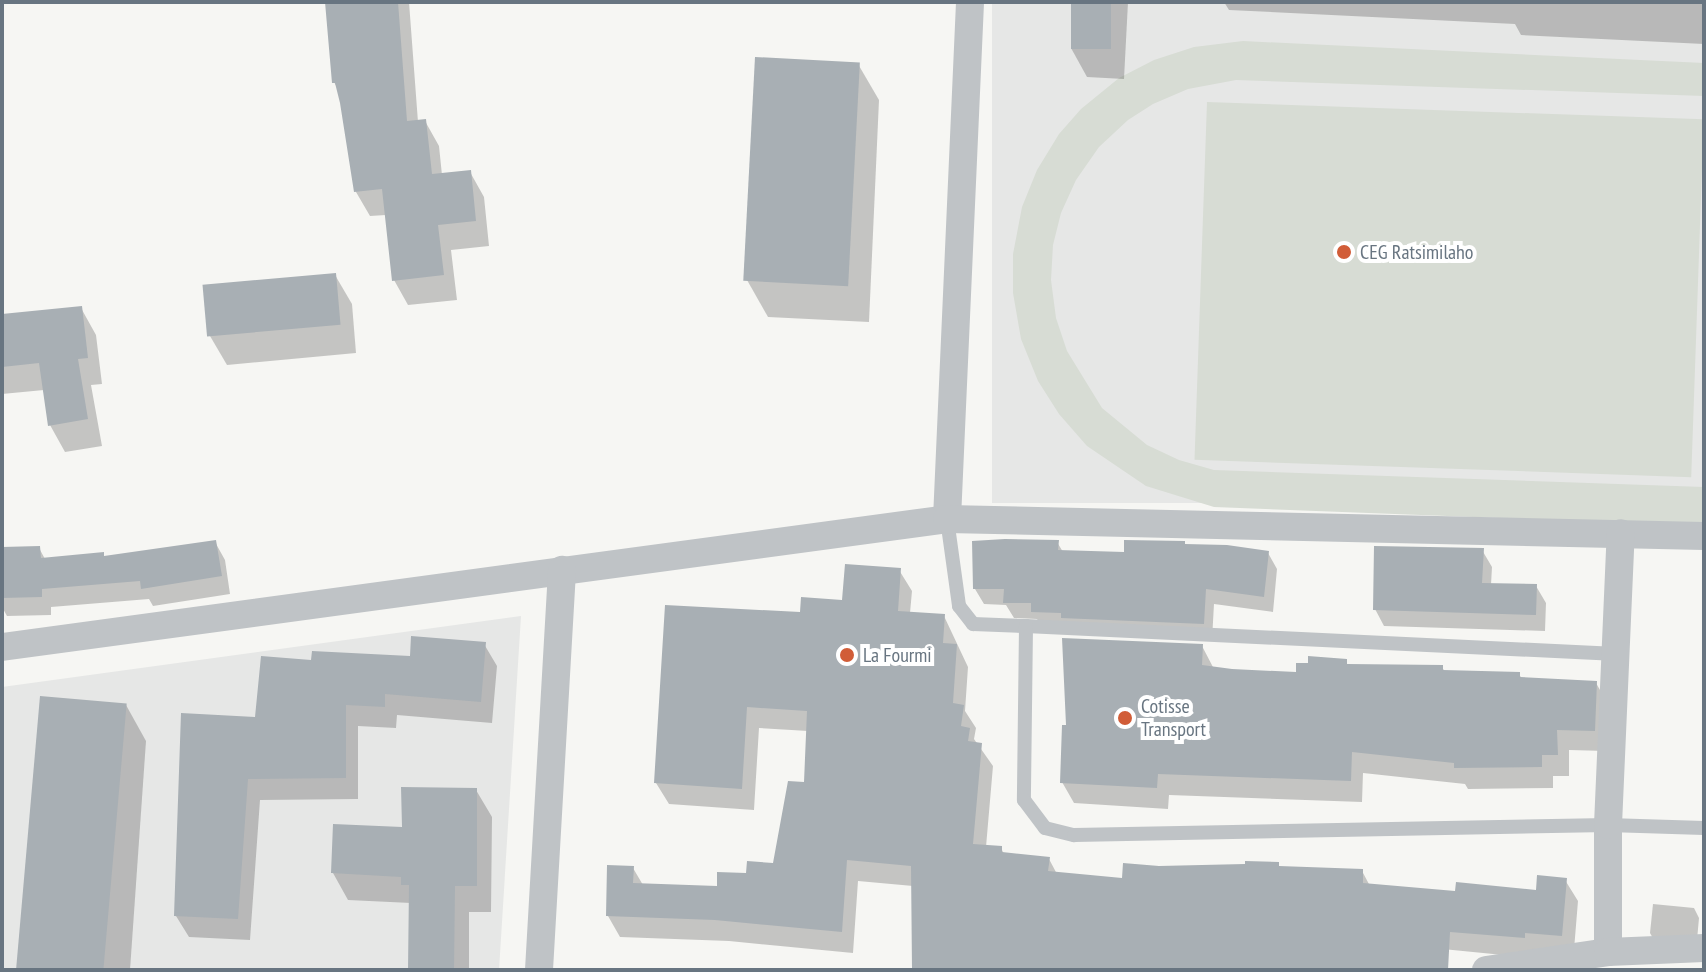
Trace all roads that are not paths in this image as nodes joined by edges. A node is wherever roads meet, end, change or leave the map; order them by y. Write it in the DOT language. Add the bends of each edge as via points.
graph roads {
  1 [pos="970,2"];
  2 [pos="947,519"];
  3 [pos="1621,533"];
  4 [pos="1704,536"];
  5 [pos="562,570"];
  6 [pos="1026,626"];
  7 [pos="2,647"];
  8 [pos="1617,654"];
  9 [pos="1608,825"];
  10 [pos="1704,828"];
  11 [pos="1704,948"];
  12 [pos="1608,952"];
  13 [pos="539,970"];
  14 [pos="1486,970"];
  1 -- 2 [label="street"];
  2 -- 3 [label="street"];
  2 -- 5 [label="street"];
  2 -- 6 [label="lane" via="959,606 973,624"];
  3 -- 4 [label="street"];
  3 -- 8 [label="street"];
  5 -- 7 [label="street"];
  5 -- 13 [label="street"];
  6 -- 8 [label="lane"];
  6 -- 9 [label="lane" via="1024,800 1045,828 1074,835"];
  8 -- 9 [label="street"];
  9 -- 10 [label="lane"];
  9 -- 12 [label="street"];
  11 -- 12 [label="street"];
  12 -- 14 [label="street"];
}
